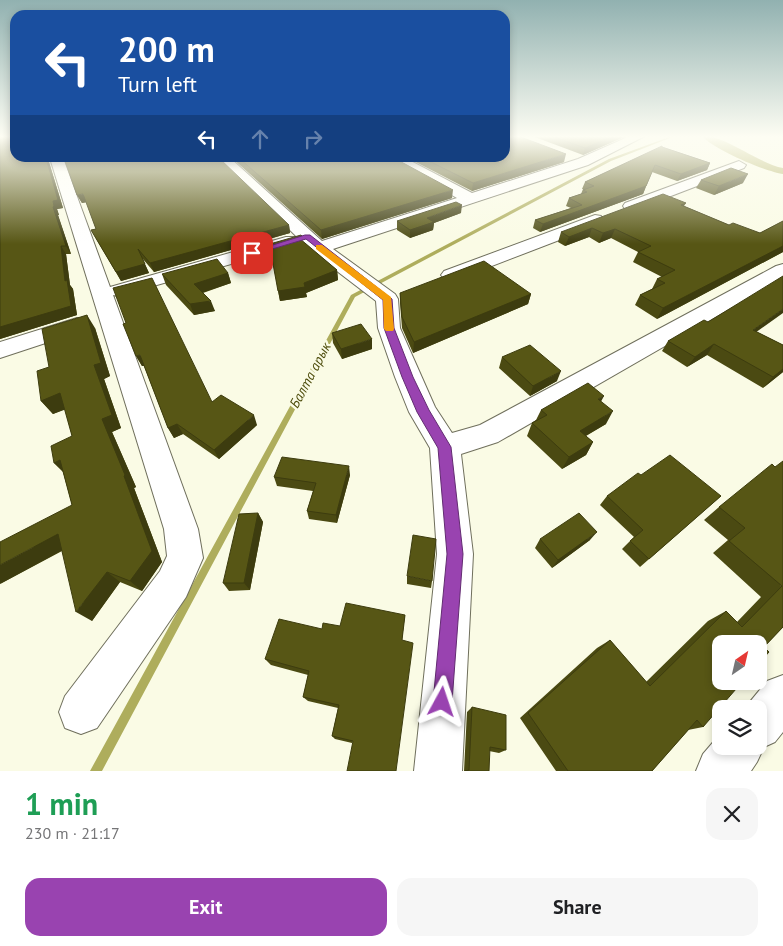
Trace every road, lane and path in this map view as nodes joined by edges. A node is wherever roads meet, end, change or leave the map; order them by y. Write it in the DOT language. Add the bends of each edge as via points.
graph roads {
  1 [pos="61,172"];
  2 [pos="238,172"];
  3 [pos="422,172"];
  4 [pos="553,172"];
  5 [pos="722,172"];
  6 [pos="471,199"];
  7 [pos="313,242"];
  8 [pos="783,270"];
  9 [pos="434,281"];
  10 [pos="106,305"];
  11 [pos="0,350"];
  12 [pos="444,447"];
  13 [pos="783,698"];
  14 [pos="81,712"];
  15 [pos="767,717"];
  16 [pos="734,755"];
  17 [pos="438,771"];
  18 [pos="720,771"];
  1 -- 10 [label="street"];
  2 -- 7 [label="street"];
  3 -- 6 [label="street"];
  4 -- 6 [label="street"];
  5 -- 9 [label="street"];
  6 -- 7 [label="street"];
  7 -- 10 [label="street"];
  7 -- 12 [label="street" via="383,290 389,328 408,377 423,412"];
  8 -- 12 [label="street" via="488,434"];
  10 -- 11 [label="street"];
  10 -- 14 [label="street" via="181,529 184,558 173,584"];
  12 -- 17 [label="street" via="455,554"];
  13 -- 15 [label="street"];
  16 -- 18 [label="street"];
}
